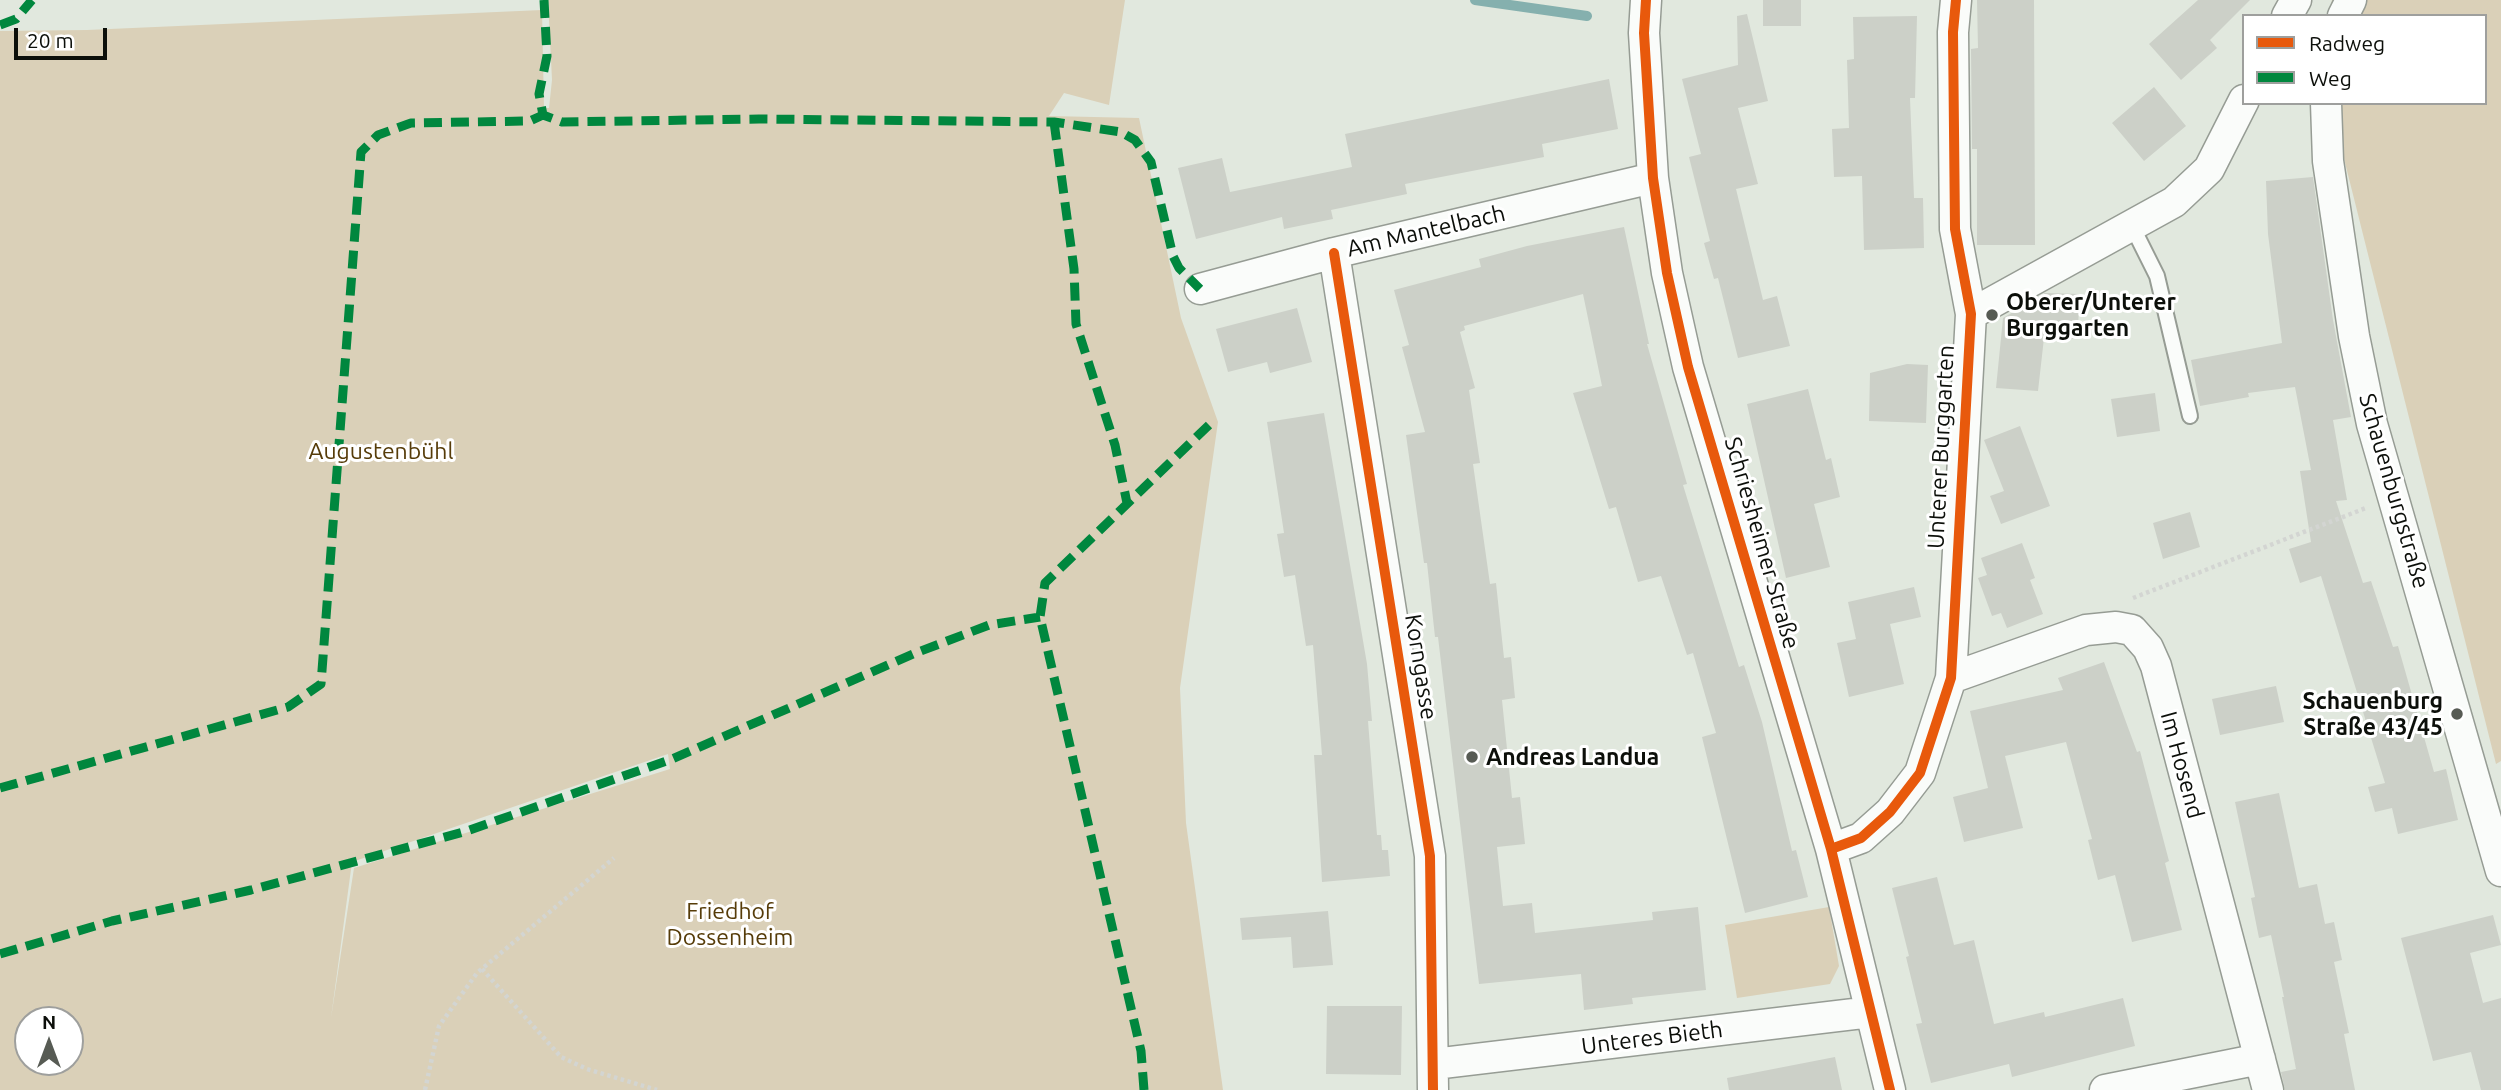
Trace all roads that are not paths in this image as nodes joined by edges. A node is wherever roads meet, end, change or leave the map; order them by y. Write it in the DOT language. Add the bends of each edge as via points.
graph roads {
  1 [pos="1646,0"];
  2 [pos="1956,0"];
  3 [pos="2242,104"];
  4 [pos="2326,105"];
  5 [pos="1653,178"];
  6 [pos="2132,226"];
  7 [pos="1334,253"];
  8 [pos="1199,289"];
  9 [pos="1970,314"];
  10 [pos="2190,416"];
  11 [pos="1951,678"];
  12 [pos="1831,849"];
  13 [pos="2501,871"];
  14 [pos="1871,1012"];
  15 [pos="2260,1059"];
  16 [pos="1433,1077"];
  17 [pos="1890,1090"];
  18 [pos="2105,1090"];
  19 [pos="2268,1090"];
  1 -- 5 [label="street, Schriesheimer Straße"];
  2 -- 9 [label="street, Unterer Burggarten" via="1955,229"];
  3 -- 6 [label="street" via="2209,169 2174,202"];
  4 -- 13 [label="street, Schauenburgstraße" via="2330,175 2372,424"];
  5 -- 7 [label="street, Am Mantelbach"];
  5 -- 12 [label="street, Schriesheimer Straße" via="1667,273 1688,367"];
  6 -- 9 [label="street"];
  6 -- 10 [label="lane" via="2157,276"];
  7 -- 8 [label="street, Am Mantelbach"];
  7 -- 16 [label="street, Korngasse" via="1430,856"];
  9 -- 11 [label="street, Unterer Burggarten"];
  11 -- 12 [label="street, Unterer Burggarten" via="1920,773 1891,813 1861,838"];
  11 -- 15 [label="street, Im Hosend" via="2086,630 2132,630 2148,648"];
  12 -- 14 [label="street, Schriesheimer Straße"];
  14 -- 16 [label="street, Unteres Bieth"];
  14 -- 17 [label="street, Schriesheimer Straße"];
  15 -- 18 [label="street"];
  15 -- 19 [label="street, Im Hosend"];
}
